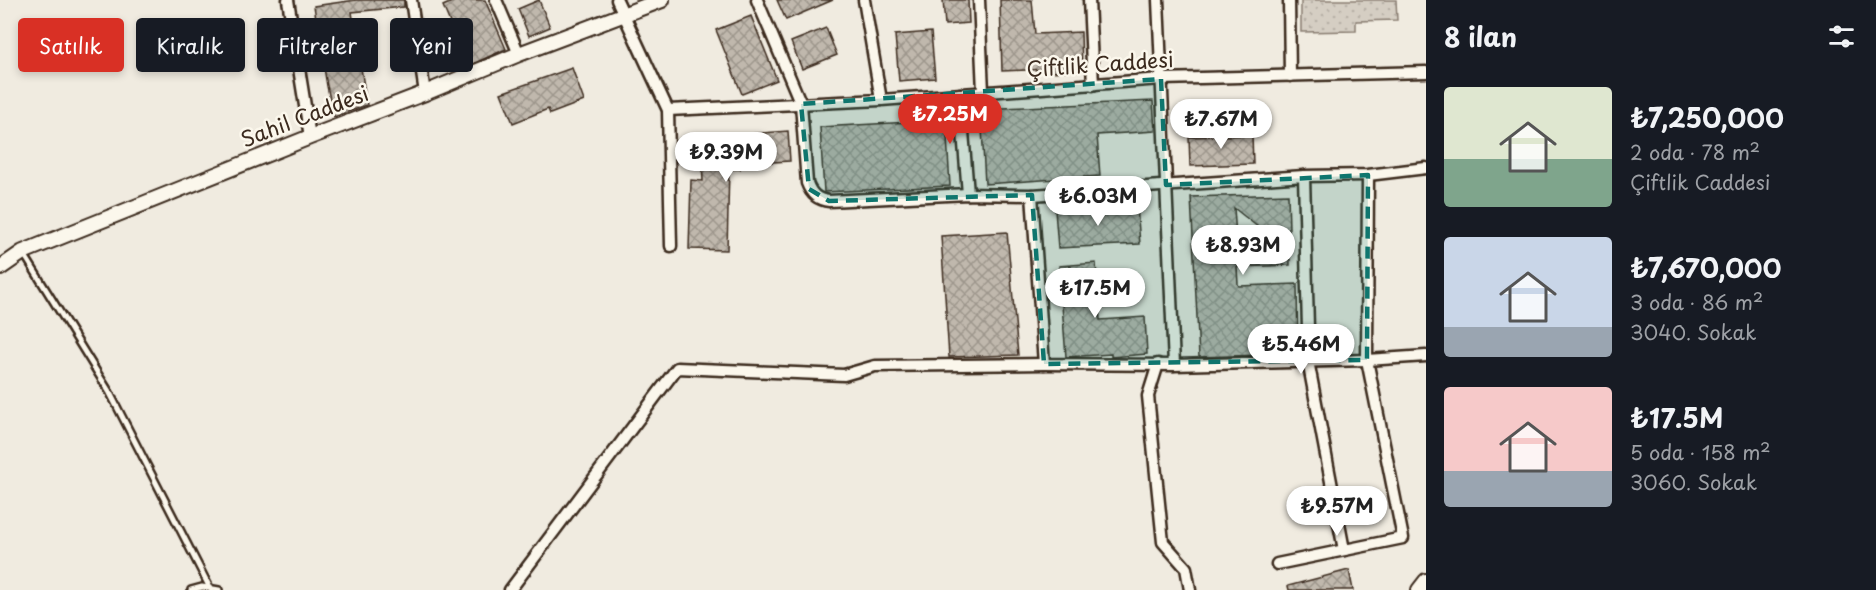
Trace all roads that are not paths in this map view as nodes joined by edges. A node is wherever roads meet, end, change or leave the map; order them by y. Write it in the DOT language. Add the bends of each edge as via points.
graph roads {
  1 [pos="288,0"];
  2 [pos="411,0"];
  3 [pos="496,0"];
  4 [pos="617,0"];
  5 [pos="662,0"];
  6 [pos="757,0"];
  7 [pos="864,0"];
  8 [pos="979,0"];
  9 [pos="1089,0"];
  10 [pos="1158,0"];
  11 [pos="1289,0"];
  12 [pos="623,15"];
  13 [pos="519,54"];
  14 [pos="1426,72"];
  15 [pos="1290,76"];
  16 [pos="1161,79"];
  17 [pos="1093,85"];
  18 [pos="983,92"];
  19 [pos="425,93"];
  20 [pos="960,94"];
  21 [pos="881,100"];
  22 [pos="801,104"];
  23 [pos="669,110"];
  24 [pos="310,137"];
  25 [pos="1426,168"];
  26 [pos="1368,175"];
  27 [pos="1304,176"];
  28 [pos="1166,185"];
  29 [pos="968,194"];
  30 [pos="1032,195"];
  31 [pos="671,246"];
  32 [pos="23,252"];
  33 [pos="0,268"];
  34 [pos="1426,356"];
  35 [pos="1367,360"];
  36 [pos="1309,361"];
  37 [pos="1044,364"];
  38 [pos="1158,364"];
  39 [pos="1174,365"];
  40 [pos="1344,550"];
  41 [pos="1277,564"];
  42 [pos="1426,581"];
  43 [pos="210,588"];
  44 [pos="190,590"];
  45 [pos="219,590"];
  46 [pos="510,590"];
  47 [pos="1190,590"];
  48 [pos="1419,590"];
  1 -- 24 [label="street"];
  2 -- 19 [label="street"];
  3 -- 13 [label="street"];
  4 -- 12 [label="street"];
  5 -- 12 [label="street, Sahil Caddesi"];
  6 -- 22 [label="street"];
  7 -- 21 [label="street"];
  8 -- 18 [label="street"];
  9 -- 17 [label="street"];
  10 -- 16 [label="street"];
  11 -- 15 [label="street"];
  12 -- 13 [label="street, Sahil Caddesi"];
  12 -- 23 [label="street"];
  13 -- 19 [label="street, Sahil Caddesi"];
  14 -- 15 [label="street, Çiftlik Caddesi"];
  15 -- 16 [label="street, Çiftlik Caddesi"];
  16 -- 17 [label="street, Çiftlik Caddesi"];
  16 -- 28 [label="street"];
  17 -- 18 [label="street, Çiftlik Caddesi"];
  18 -- 20 [label="street, Çiftlik Caddesi"];
  19 -- 24 [label="street, Sahil Caddesi"];
  20 -- 21 [label="street, Çiftlik Caddesi"];
  20 -- 29 [label="street"];
  21 -- 22 [label="street, Çiftlik Caddesi"];
  22 -- 23 [label="street, Çiftlik Caddesi"];
  22 -- 29 [label="street" via="807,183 816,197 829,201"];
  23 -- 31 [label="street"];
  24 -- 32 [label="street, Sahil Caddesi"];
  25 -- 26 [label="street"];
  26 -- 27 [label="street"];
  26 -- 35 [label="street"];
  27 -- 28 [label="street"];
  27 -- 36 [label="street"];
  28 -- 30 [label="street"];
  28 -- 39 [label="street"];
  29 -- 30 [label="street"];
  30 -- 37 [label="street"];
  32 -- 33 [label="street, Sahil Caddesi"];
  32 -- 43 [label="lane" via="110,393"];
  34 -- 35 [label="street"];
  35 -- 36 [label="street"];
  35 -- 40 [label="street" via="1403,538"];
  36 -- 39 [label="street"];
  36 -- 40 [label="street"];
  37 -- 38 [label="street"];
  37 -- 46 [label="street" via="875,366 844,375 677,368"];
  38 -- 39 [label="street"];
  38 -- 47 [label="street" via="1148,396 1163,542 1186,568"];
  40 -- 41 [label="street"];
  42 -- 48 [label="street"];
  43 -- 44 [label="lane"];
  43 -- 45 [label="lane"];
}
